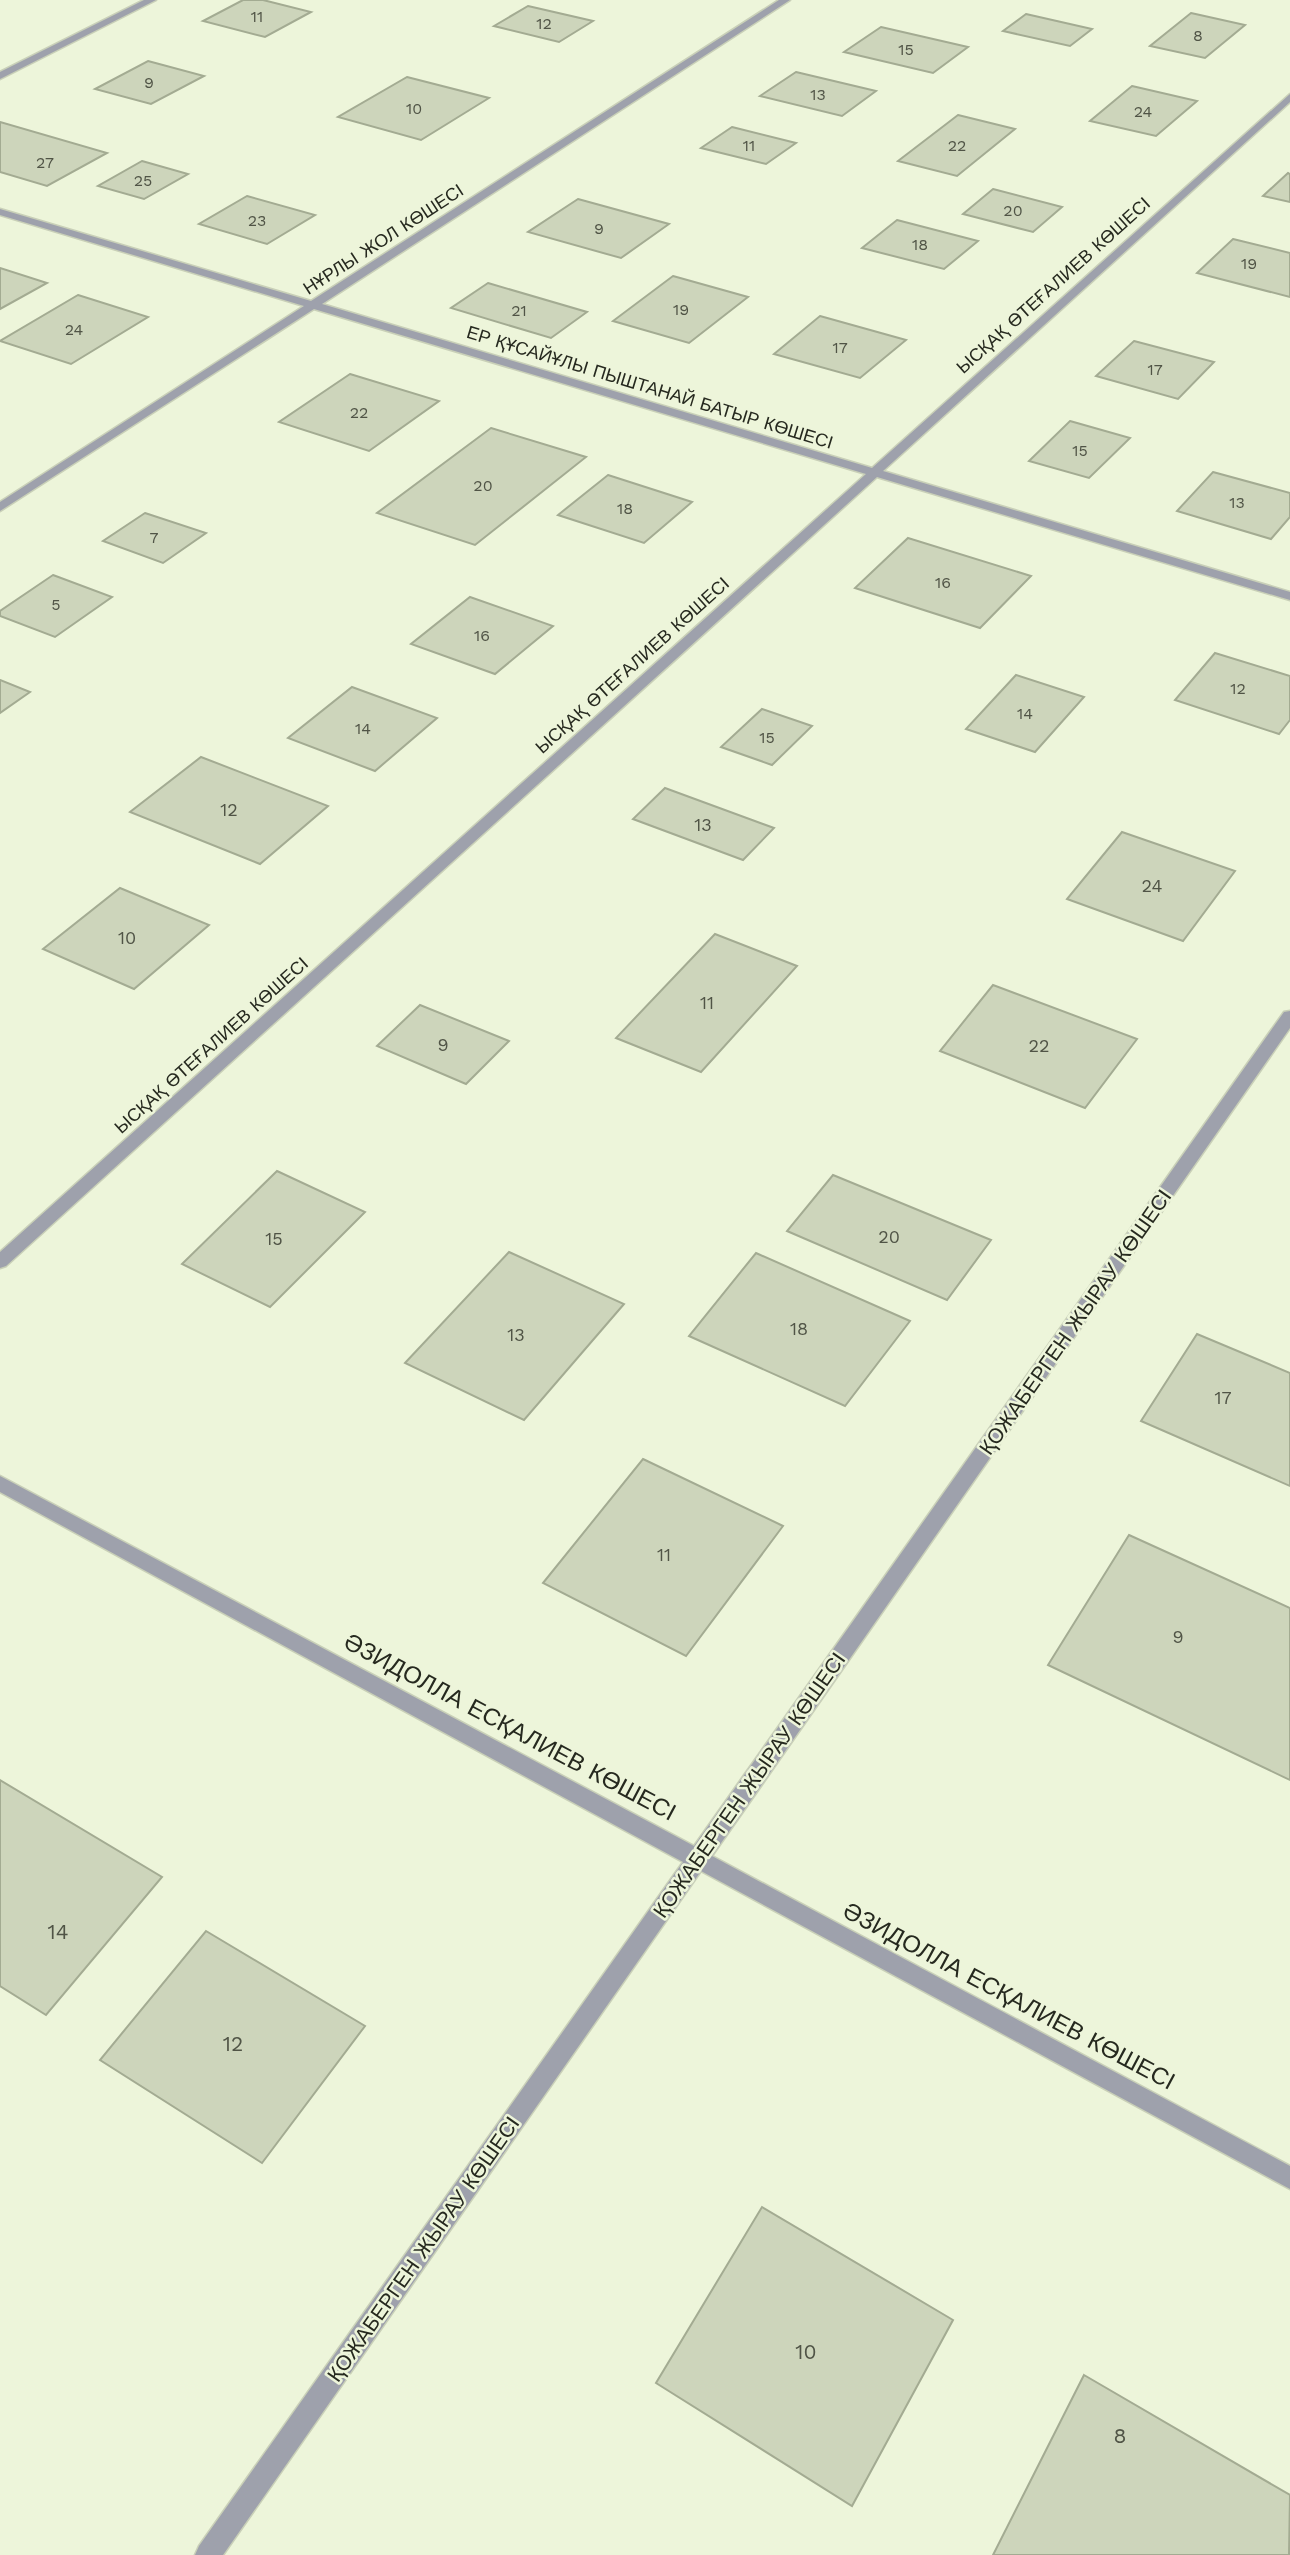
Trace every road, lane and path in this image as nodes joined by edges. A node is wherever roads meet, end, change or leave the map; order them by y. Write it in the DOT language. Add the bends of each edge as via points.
graph roads {
  1 [pos="151,0"];
  2 [pos="785,0"];
  3 [pos="0,76"];
  4 [pos="1290,97"];
  5 [pos="0,212"];
  6 [pos="313,305"];
  7 [pos="874,472"];
  8 [pos="0,507"];
  9 [pos="1290,596"];
  10 [pos="1290,1016"];
  11 [pos="0,1262"];
  12 [pos="0,1483"];
  13 [pos="698,1858"];
  14 [pos="1290,2178"];
  15 [pos="208,2555"];
  1 -- 3 [label="street"];
  2 -- 6 [label="street, НҰРЛЫ ЖОЛ КӨШЕСІ"];
  4 -- 7 [label="street, ЫСҚАҚ ӨТЕҒАЛИЕВ КӨШЕСІ"];
  5 -- 6 [label="street, ЕР ҚҰСАЙҰЛЫ ПЫШТАНАЙ БАТЫР КӨШЕСІ"];
  6 -- 7 [label="street, ЕР ҚҰСАЙҰЛЫ ПЫШТАНАЙ БАТЫР КӨШЕСІ"];
  6 -- 8 [label="street, НҰРЛЫ ЖОЛ КӨШЕСІ"];
  7 -- 9 [label="street, ЕР ҚҰСАЙҰЛЫ ПЫШТАНАЙ БАТЫР КӨШЕСІ"];
  7 -- 11 [label="street, ЫСҚАҚ ӨТЕҒАЛИЕВ КӨШЕСІ"];
  10 -- 13 [label="street, ҚОЖАБЕРГЕН ЖЫРАУ КӨШЕСІ"];
  12 -- 13 [label="street, ӘЗИДОЛЛА ЕСҚАЛИЕВ КӨШЕСІ"];
  13 -- 14 [label="street, ӘЗИДОЛЛА ЕСҚАЛИЕВ КӨШЕСІ"];
  13 -- 15 [label="street, ҚОЖАБЕРГЕН ЖЫРАУ КӨШЕСІ"];
}
